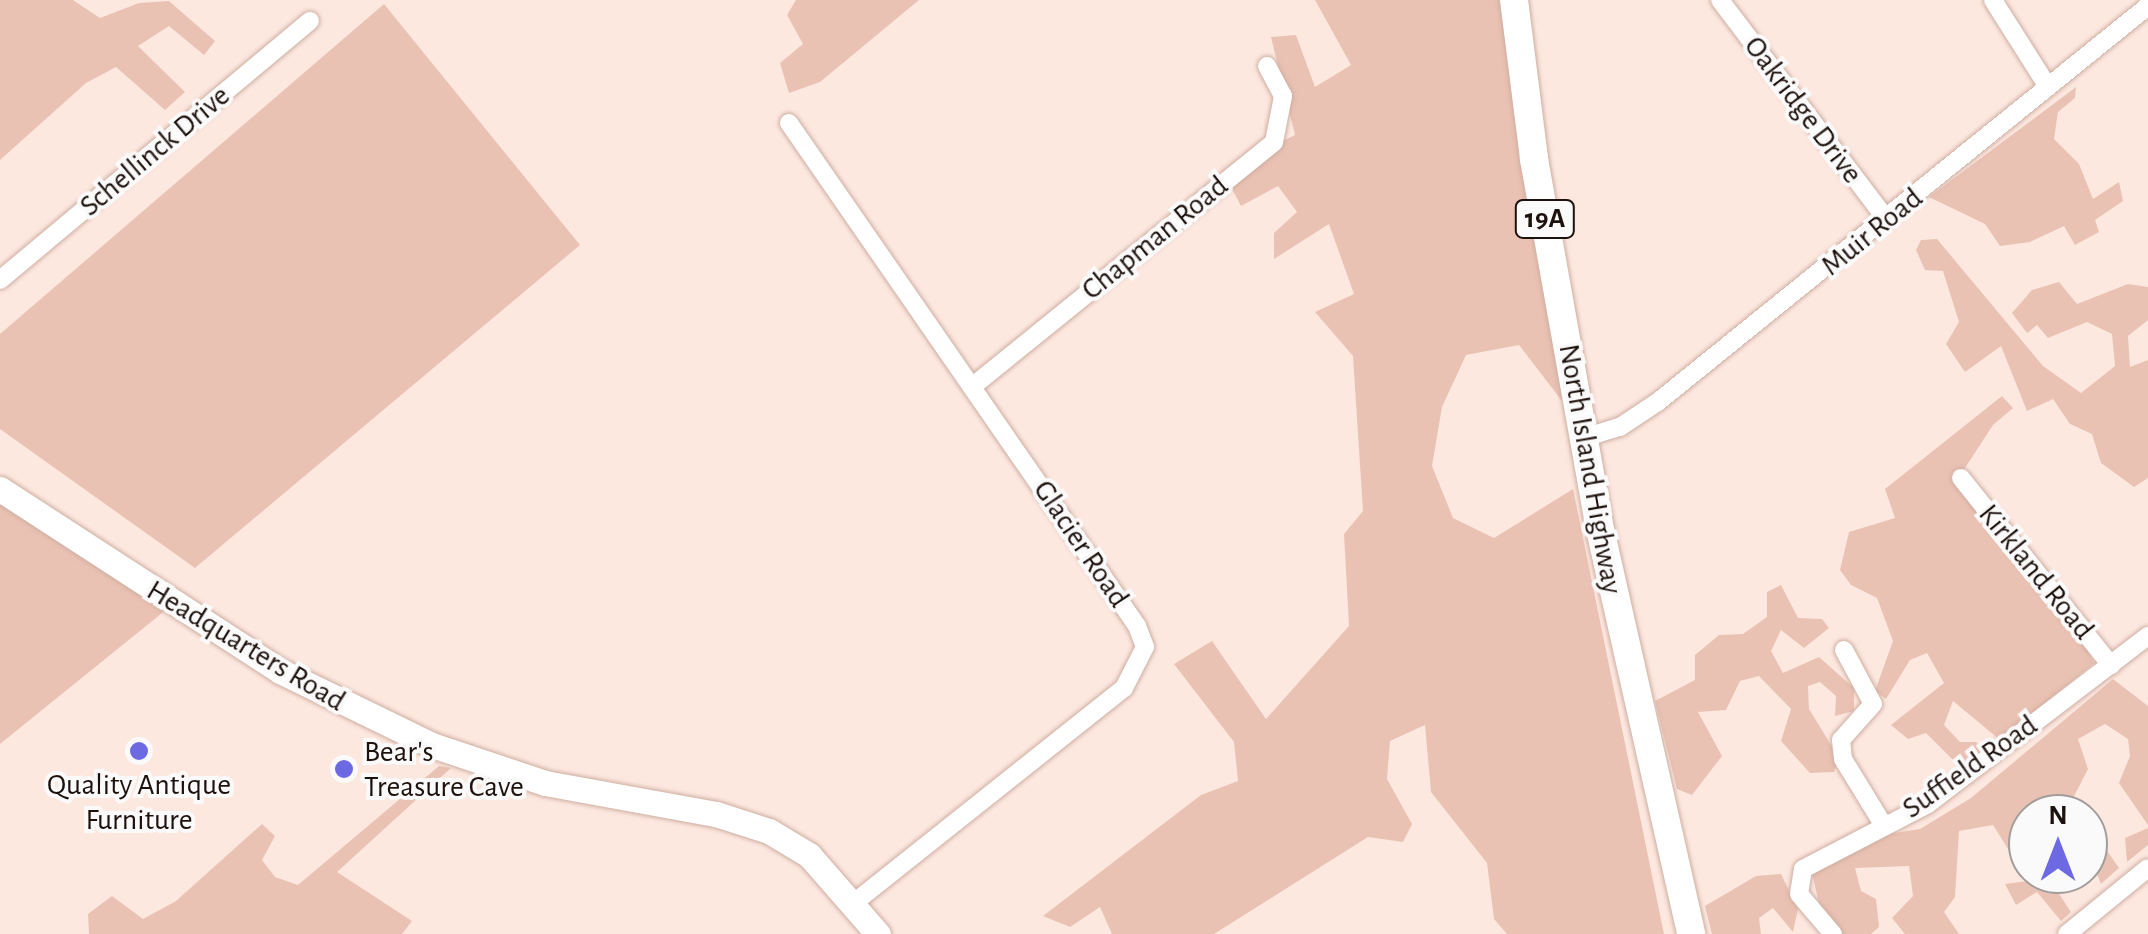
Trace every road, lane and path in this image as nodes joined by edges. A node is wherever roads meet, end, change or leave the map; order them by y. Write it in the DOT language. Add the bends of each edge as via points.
graph roads {
  1 [pos="1514,0"];
  2 [pos="1720,0"];
  3 [pos="1992,0"];
  4 [pos="2148,6"];
  5 [pos="310,21"];
  6 [pos="1268,66"];
  7 [pos="2048,87"];
  8 [pos="789,123"];
  9 [pos="1887,220"];
  10 [pos="0,280"];
  11 [pos="973,386"];
  12 [pos="1583,438"];
  13 [pos="1961,478"];
  14 [pos="0,489"];
  15 [pos="2148,636"];
  16 [pos="1844,650"];
  17 [pos="2111,665"];
  18 [pos="1884,826"];
  19 [pos="2148,868"];
  20 [pos="855,902"];
  21 [pos="878,934"];
  22 [pos="1691,934"];
  23 [pos="1833,934"];
  24 [pos="2067,934"];
  1 -- 12 [label="main road, North Island Highway / 19A"];
  2 -- 9 [label="street, Oakridge Drive"];
  3 -- 7 [label="street"];
  4 -- 7 [label="street, Muir Road"];
  5 -- 10 [label="street, Schellinck Drive"];
  6 -- 11 [label="street, Chapman Road" via="1283,96 1274,142"];
  7 -- 9 [label="street, Muir Road"];
  8 -- 11 [label="street, Glacier Road"];
  9 -- 12 [label="street, Muir Road" via="1636,418"];
  11 -- 20 [label="street, Glacier Road" via="1145,647 1124,688"];
  12 -- 22 [label="main road, North Island Highway / 19A" via="1627,668"];
  13 -- 17 [label="street, Kirkland Road"];
  14 -- 20 [label="main road, Headquarters Road" via="172,604 347,707 486,767 769,831 809,855"];
  15 -- 17 [label="street, Suffield Road"];
  16 -- 18 [label="street" via="1872,704 1841,740 1843,759"];
  17 -- 18 [label="street, Suffield Road" via="1928,804"];
  18 -- 23 [label="street, Suffield Road" via="1803,868 1799,894"];
  19 -- 24 [label="street"];
  20 -- 21 [label="main road, Headquarters Road"];
}
